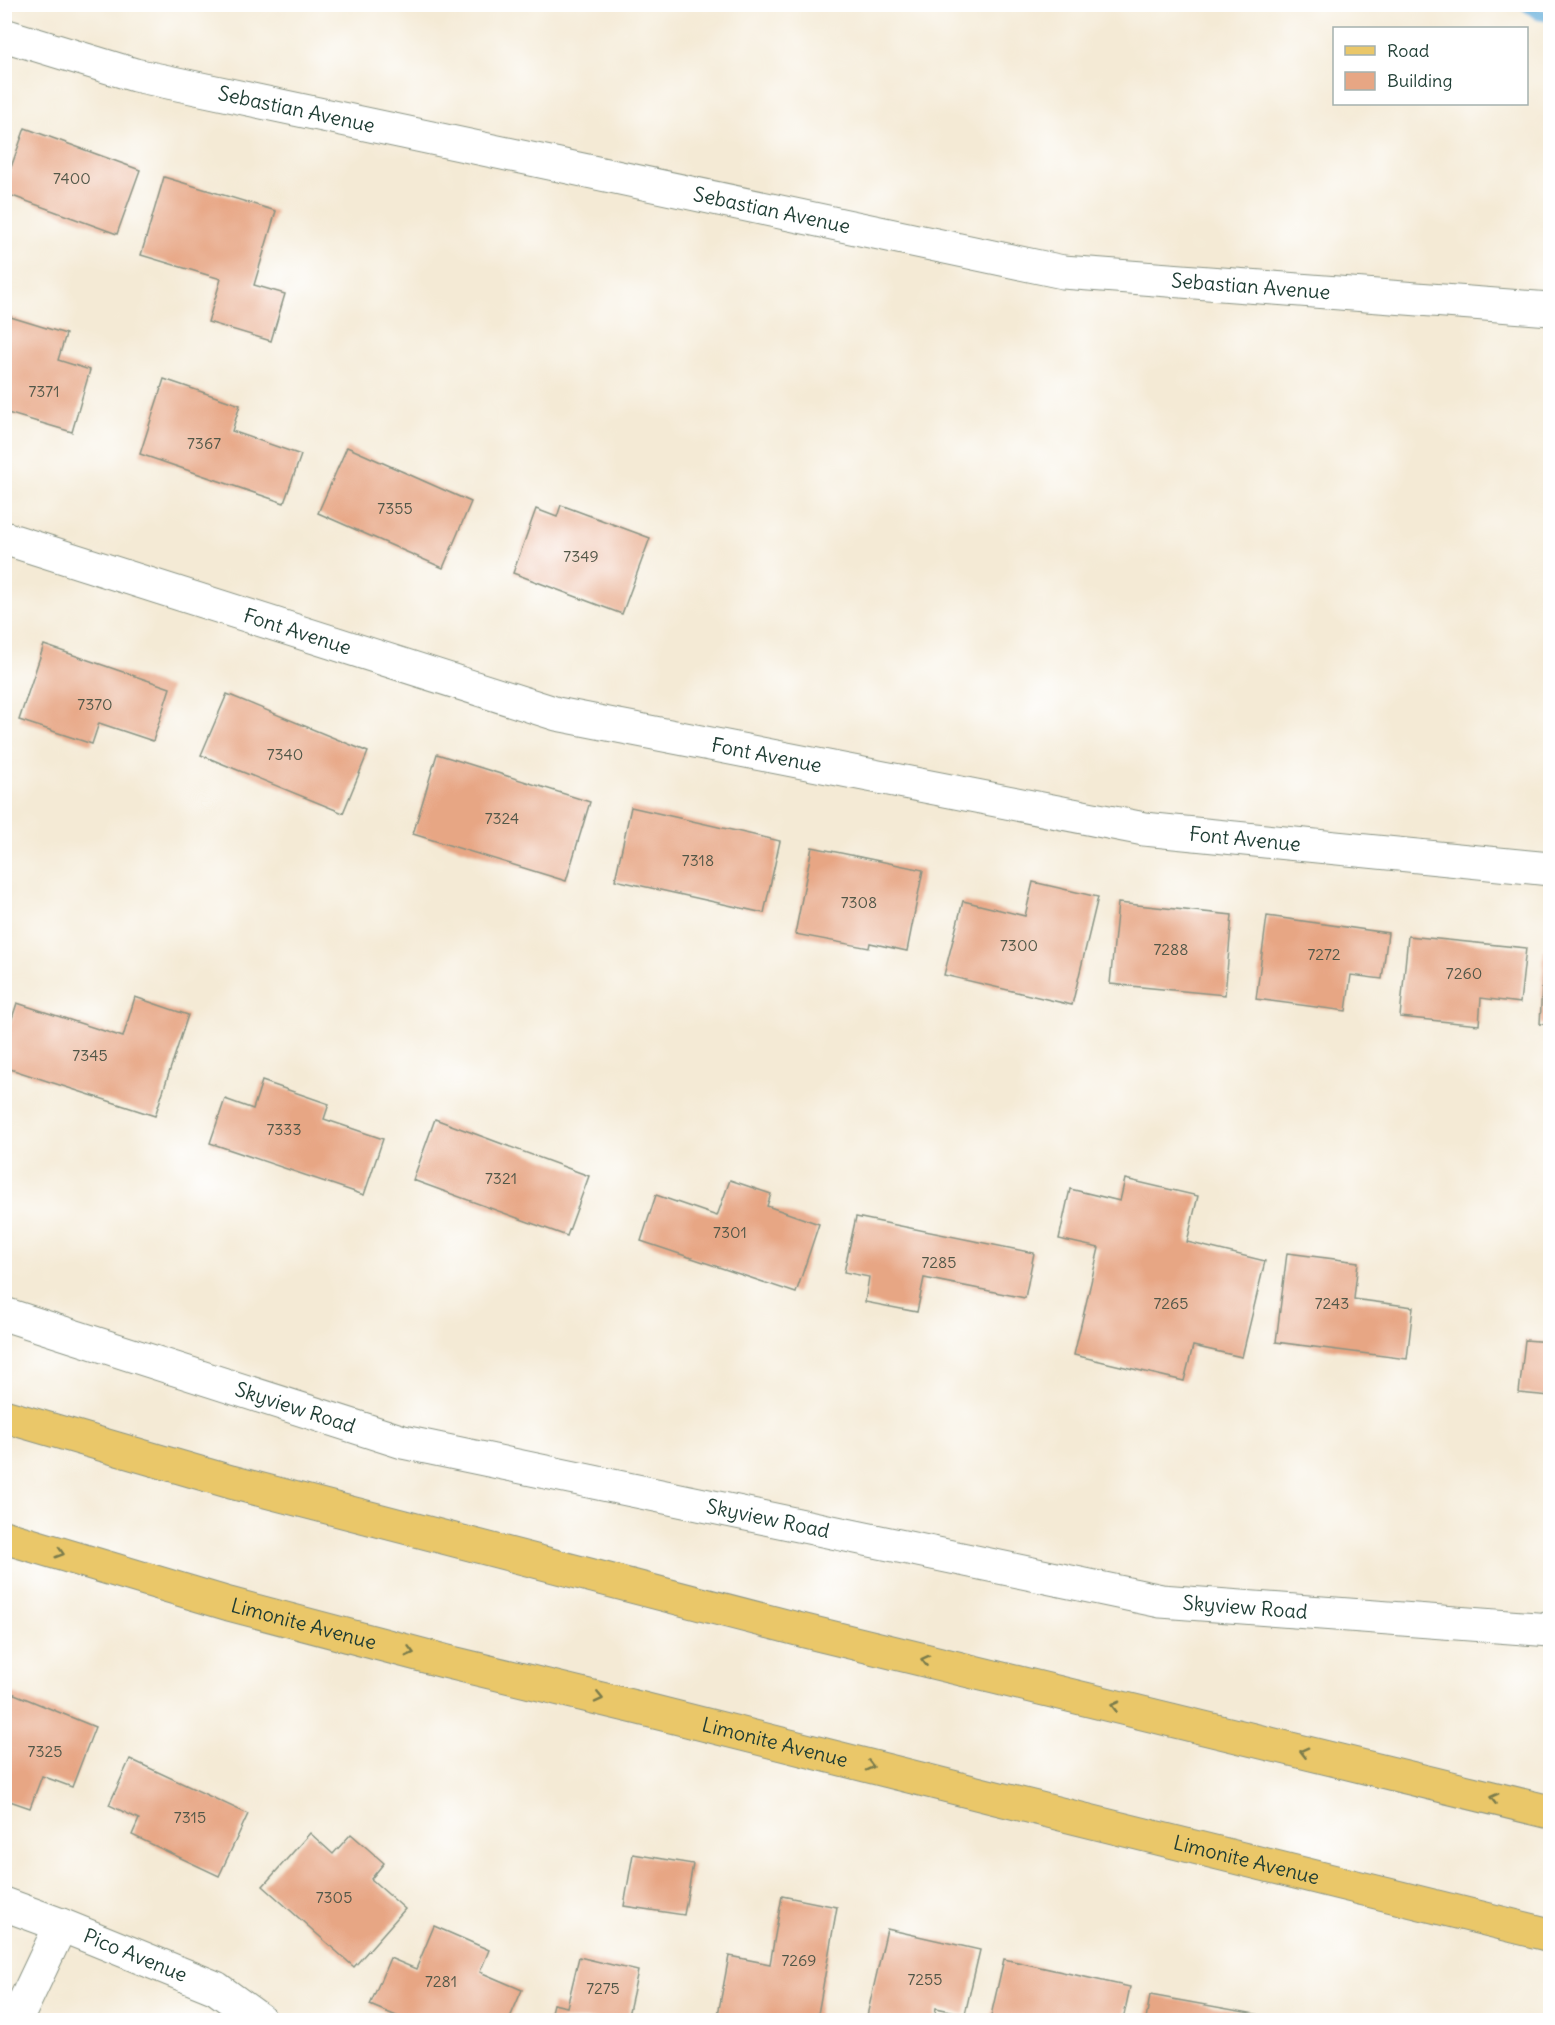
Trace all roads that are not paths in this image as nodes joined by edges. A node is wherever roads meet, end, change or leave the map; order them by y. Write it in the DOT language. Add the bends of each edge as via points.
graph roads {
  1 [pos="4,35"];
  2 [pos="1551,309"];
  3 [pos="4,538"];
  4 [pos="1551,870"];
  5 [pos="4,1314"];
  6 [pos="4,1416"];
  7 [pos="4,1537"];
  8 [pos="1551,1630"];
  9 [pos="1551,1812"];
  10 [pos="4,1904"];
  11 [pos="61,1924"];
  12 [pos="1551,1935"];
  13 [pos="16,2020"];
  14 [pos="260,2020"];
  1 -- 2 [label="street, Sebastian Avenue" via="135,75 1063,272"];
  3 -- 4 [label="street, Font Avenue" via="556,714 1144,829"];
  5 -- 8 [label="street, Skyview Road" via="403,1442 1161,1601"];
  9 -- 6 [label="main road, one-way" via="805,1631 231,1482"];
  7 -- 12 [label="main road, Limonite Avenue, one-way" via="229,1604 444,1661"];
  10 -- 11 [label="street, Pico Avenue"];
  11 -- 13 [label="street"];
  11 -- 14 [label="street, Pico Avenue" via="216,1988"];
}
